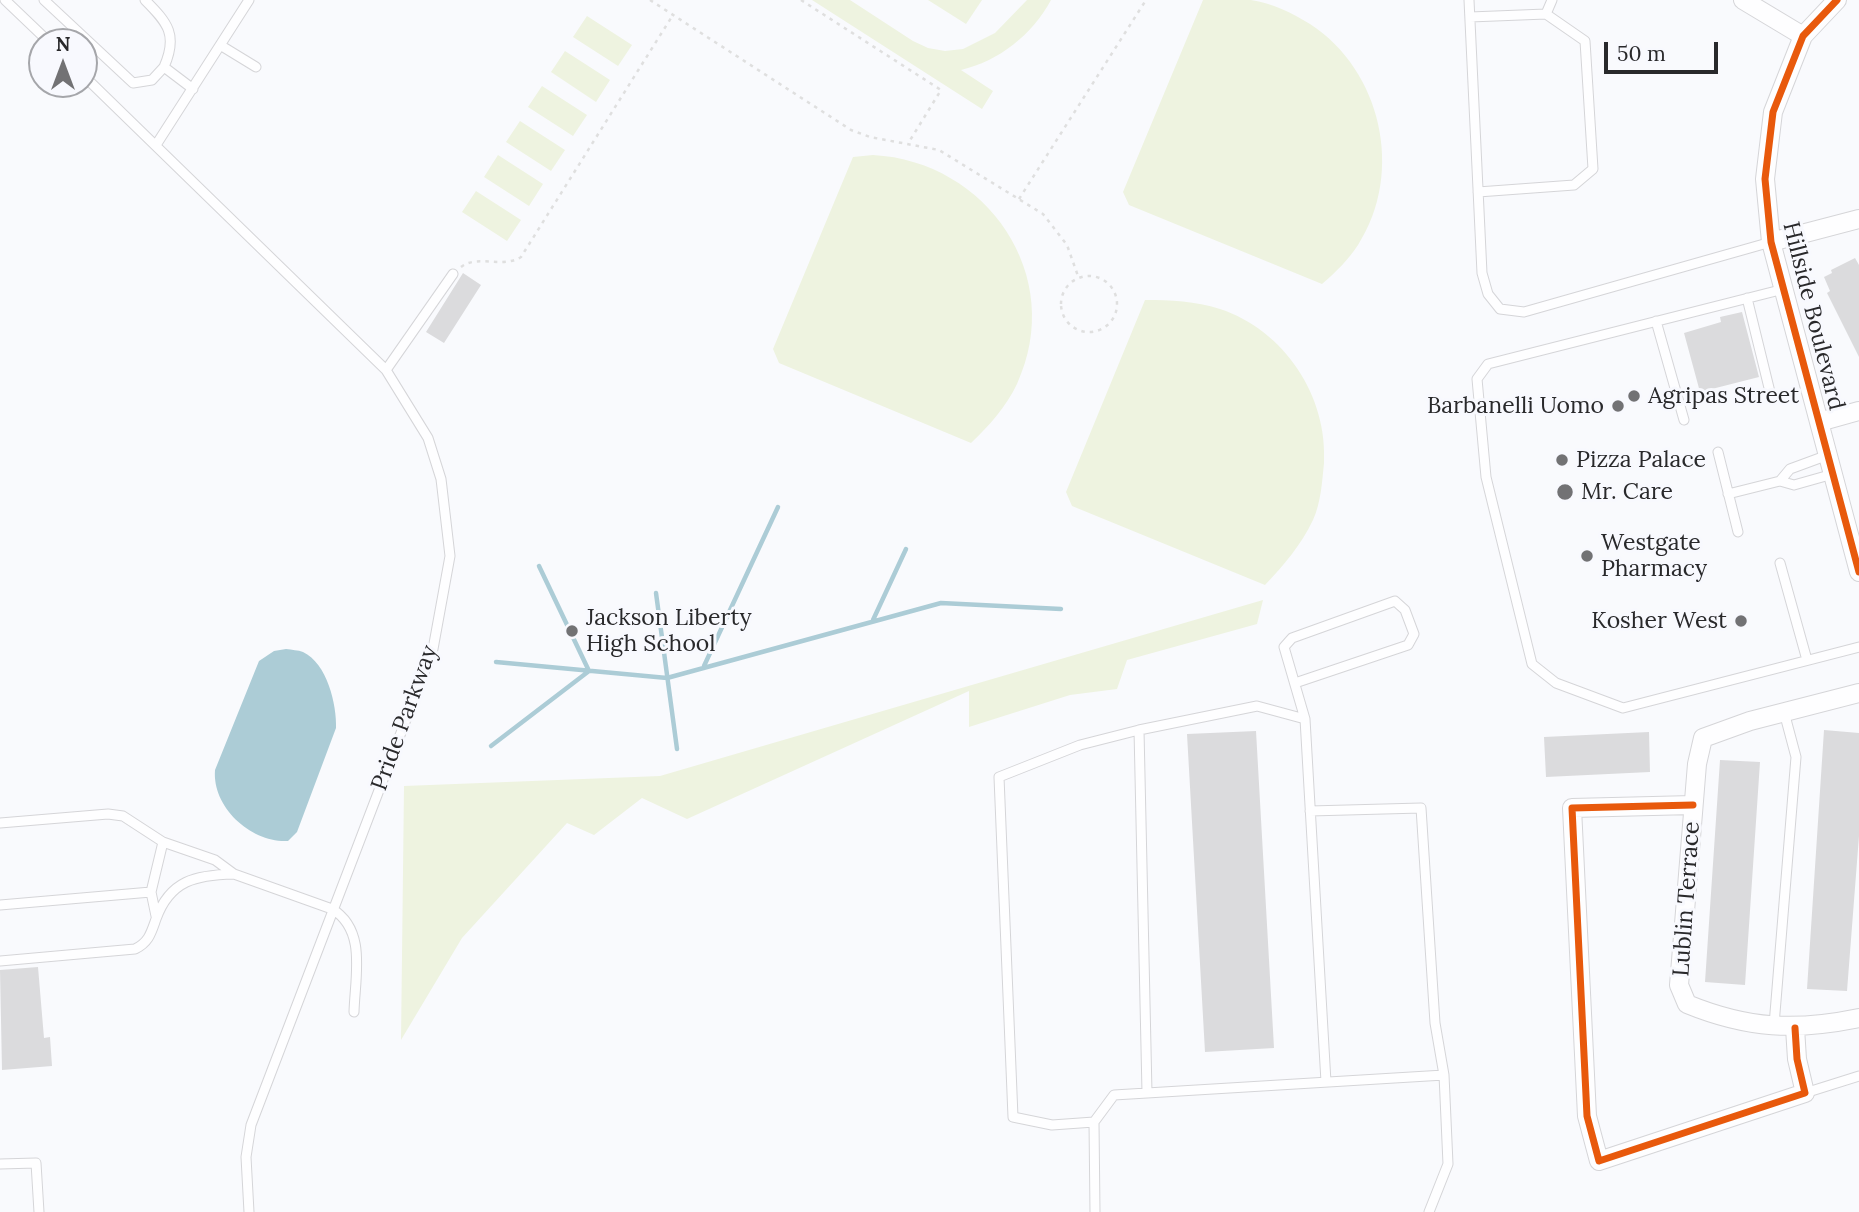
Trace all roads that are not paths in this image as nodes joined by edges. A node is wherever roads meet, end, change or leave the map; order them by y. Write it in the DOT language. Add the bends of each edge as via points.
graph roads {
  1 [pos="5,0"];
  2 [pos="44,0"];
  3 [pos="145,0"];
  4 [pos="249,0"];
  5 [pos="1469,0"];
  6 [pos="1552,0"];
  7 [pos="1743,0"];
  8 [pos="1838,0"];
  9 [pos="1546,14"];
  10 [pos="1469,17"];
  11 [pos="34,28"];
  12 [pos="1803,36"];
  13 [pos="220,45"];
  14 [pos="164,67"];
  15 [pos="256,67"];
  16 [pos="98,89"];
  17 [pos="193,89"];
  18 [pos="156,145"];
  19 [pos="1478,192"];
  20 [pos="1859,219"];
  21 [pos="1771,242"];
  22 [pos="453,274"];
  23 [pos="1784,289"];
  24 [pos="1747,298"];
  25 [pos="1656,321"];
  26 [pos="386,370"];
  27 [pos="1771,396"];
  28 [pos="1859,411"];
  29 [pos="1684,420"];
  30 [pos="1819,422"];
  31 [pos="1718,452"];
  32 [pos="1828,455"];
  33 [pos="1833,474"];
  34 [pos="1780,481"];
  35 [pos="1728,494"];
  36 [pos="1851,508"];
  37 [pos="1738,532"];
  38 [pos="1780,563"];
  39 [pos="1859,572"];
  40 [pos="1859,647"];
  41 [pos="1807,660"];
  42 [pos="1295,683"];
  43 [pos="1859,693"];
  44 [pos="1784,712"];
  45 [pos="1305,719"];
  46 [pos="1139,730"];
  47 [pos="1693,805"];
  48 [pos="1310,811"];
  49 [pos="0,822"];
  50 [pos="163,842"];
  51 [pos="234,874"];
  52 [pos="151,892"];
  53 [pos="0,905"];
  54 [pos="332,909"];
  55 [pos="156,918"];
  56 [pos="0,961"];
  57 [pos="354,1012"];
  58 [pos="1859,1018"];
  59 [pos="1774,1025"];
  60 [pos="1795,1028"];
  61 [pos="1444,1075"];
  62 [pos="1859,1076"];
  63 [pos="1326,1082"];
  64 [pos="1147,1093"];
  65 [pos="1805,1093"];
  66 [pos="1094,1122"];
  67 [pos="0,1164"];
  68 [pos="39,1212"];
  69 [pos="249,1212"];
  70 [pos="1095,1212"];
  71 [pos="1429,1212"];
  1 -- 11 [label="lane"];
  2 -- 14 [label="lane" via="133,83 152,79"];
  3 -- 14 [label="lane" via="170,32 171,52"];
  4 -- 13 [label="lane"];
  5 -- 10 [label="lane"];
  6 -- 9 [label="lane"];
  7 -- 12 [label="street"];
  8 -- 12 [label="street, Hillside Boulevard"];
  9 -- 10 [label="lane"];
  9 -- 19 [label="lane" via="1585,41 1592,169 1574,185"];
  10 -- 19 [label="lane"];
  12 -- 21 [label="street, Hillside Boulevard" via="1773,112 1765,179"];
  13 -- 15 [label="lane"];
  13 -- 17 [label="lane"];
  14 -- 17 [label="lane"];
  16 -- 18 [label="lane, Pride Parkway"];
  17 -- 18 [label="lane"];
  18 -- 26 [label="lane, Pride Parkway"];
  19 -- 21 [label="lane" via="1482,273 1500,309 1524,312"];
  20 -- 21 [label="street"];
  21 -- 23 [label="street, Hillside Boulevard"];
  22 -- 26 [label="lane"];
  23 -- 24 [label="lane"];
  23 -- 30 [label="street, Hillside Boulevard"];
  24 -- 25 [label="lane"];
  24 -- 27 [label="lane"];
  25 -- 29 [label="lane"];
  25 -- 41 [label="lane" via="1489,364 1477,380 1486,477 1532,664 1556,683 1623,708"];
  26 -- 54 [label="lane, Pride Parkway" via="428,438 441,479 450,556 433,649"];
  28 -- 30 [label="street"];
  30 -- 32 [label="street, Hillside Boulevard"];
  31 -- 35 [label="lane"];
  32 -- 33 [label="street, Hillside Boulevard"];
  32 -- 34 [label="lane" via="1790,469"];
  33 -- 34 [label="lane" via="1794,485"];
  33 -- 36 [label="street, Hillside Boulevard"];
  34 -- 35 [label="lane"];
  35 -- 37 [label="lane"];
  36 -- 39 [label="street, Hillside Boulevard"];
  38 -- 41 [label="lane"];
  40 -- 41 [label="lane"];
  42 -- 42 [label="lane" via="1408,645 1414,634 1405,610 1395,601 1292,638 1284,647"];
  42 -- 45 [label="lane"];
  43 -- 44 [label="street, Lublin Terrace"];
  44 -- 47 [label="street, Lublin Terrace" via="1703,738"];
  44 -- 59 [label="lane" via="1796,757"];
  45 -- 46 [label="lane" via="1256,706"];
  45 -- 48 [label="lane"];
  46 -- 64 [label="lane"];
  46 -- 66 [label="lane" via="1080,745 999,776 1013,1117 1052,1125"];
  47 -- 59 [label="street, Lublin Terrace" via="1679,985 1687,1004 1724,1019"];
  47 -- 65 [label="street" via="1572,808 1587,1116 1599,1161"];
  48 -- 61 [label="lane" via="1421,808 1435,1023"];
  48 -- 63 [label="lane"];
  49 -- 50 [label="lane" via="108,814 123,816"];
  50 -- 51 [label="lane" via="215,860"];
  50 -- 52 [label="lane"];
  51 -- 54 [label="lane"];
  51 -- 55 [label="lane" via="184,881 165,899"];
  52 -- 53 [label="lane"];
  52 -- 55 [label="lane"];
  54 -- 57 [label="lane" via="345,917 356,940"];
  54 -- 69 [label="lane, Pride Parkway" via="251,1125 246,1157"];
  55 -- 56 [label="lane" via="145,944 135,949"];
  58 -- 60 [label="street, Lublin Terrace"];
  59 -- 60 [label="street, Lublin Terrace"];
  60 -- 65 [label="street"];
  61 -- 63 [label="lane"];
  61 -- 71 [label="lane" via="1448,1164"];
  62 -- 65 [label="lane"];
  63 -- 64 [label="lane"];
  64 -- 66 [label="lane" via="1114,1095"];
  66 -- 70 [label="lane"];
  67 -- 68 [label="lane" via="36,1163"];
}
